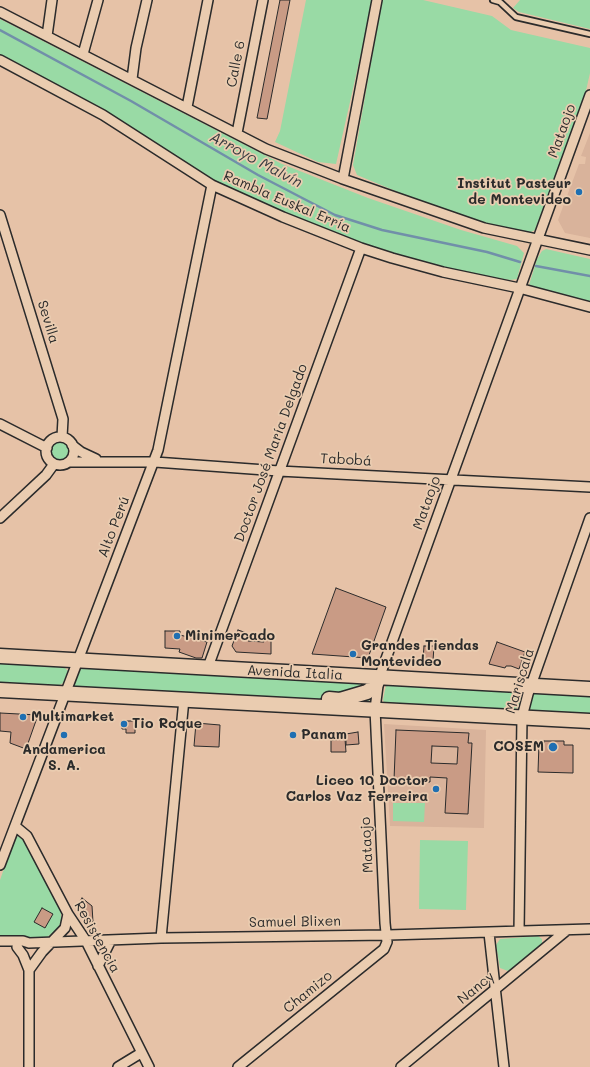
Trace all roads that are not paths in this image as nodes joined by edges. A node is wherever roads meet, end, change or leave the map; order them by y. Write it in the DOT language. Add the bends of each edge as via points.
graph roads {
  1 [pos="52,0"];
  2 [pos="98,0"];
  3 [pos="147,0"];
  4 [pos="208,0"];
  5 [pos="263,0"];
  6 [pos="377,0"];
  7 [pos="493,0"];
  8 [pos="501,1"];
  9 [pos="0,12"];
  10 [pos="590,34"];
  11 [pos="46,36"];
  12 [pos="83,54"];
  13 [pos="0,60"];
  14 [pos="132,79"];
  15 [pos="590,95"];
  16 [pos="187,107"];
  17 [pos="237,133"];
  18 [pos="343,179"];
  19 [pos="212,185"];
  20 [pos="0,215"];
  21 [pos="538,240"];
  22 [pos="361,248"];
  23 [pos="590,250"];
  24 [pos="519,288"];
  25 [pos="590,307"];
  26 [pos="0,424"];
  27 [pos="62,438"];
  28 [pos="72,445"];
  29 [pos="47,448"];
  30 [pos="102,461"];
  31 [pos="69,462"];
  32 [pos="154,462"];
  33 [pos="54,464"];
  34 [pos="279,471"];
  35 [pos="450,479"];
  36 [pos="590,487"];
  37 [pos="0,518"];
  38 [pos="590,518"];
  39 [pos="0,656"];
  40 [pos="77,660"];
  41 [pos="208,667"];
  42 [pos="379,678"];
  43 [pos="531,686"];
  44 [pos="590,689"];
  45 [pos="0,690"];
  46 [pos="65,693"];
  47 [pos="184,699"];
  48 [pos="274,704"];
  49 [pos="375,709"];
  50 [pos="522,717"];
  51 [pos="590,721"];
  52 [pos="15,826"];
  53 [pos="0,866"];
  54 [pos="68,914"];
  55 [pos="590,929"];
  56 [pos="567,930"];
  57 [pos="519,931"];
  58 [pos="489,933"];
  59 [pos="388,935"];
  60 [pos="161,938"];
  61 [pos="111,940"];
  62 [pos="0,941"];
  63 [pos="86,941"];
  64 [pos="53,942"];
  65 [pos="29,943"];
  66 [pos="0,946"];
  67 [pos="17,946"];
  68 [pos="98,966"];
  69 [pos="29,970"];
  70 [pos="494,991"];
  71 [pos="141,1053"];
  72 [pos="29,1067"];
  73 [pos="118,1067"];
  74 [pos="149,1067"];
  75 [pos="238,1067"];
  76 [pos="401,1067"];
  77 [pos="504,1067"];
  1 -- 11 [label="street"];
  2 -- 12 [label="street"];
  3 -- 14 [label="street"];
  4 -- 16 [label="street"];
  5 -- 17 [label="street, Calle 6"];
  6 -- 18 [label="street"];
  7 -- 8 [label="lane"];
  8 -- 10 [label="lane" via="516,17"];
  9 -- 11 [label="street"];
  11 -- 12 [label="street"];
  12 -- 14 [label="street"];
  13 -- 19 [label="street, Rambla Euskal Erría" via="103,115"];
  14 -- 16 [label="street"];
  15 -- 21 [label="street, Mataojo"];
  16 -- 17 [label="street"];
  17 -- 18 [label="street" via="266,149"];
  18 -- 21 [label="street" via="484,228"];
  19 -- 22 [label="street, Rambla Euskal Erría" via="283,218"];
  19 -- 32 [label="street, Alto Perú"];
  20 -- 27 [label="street, Sevilla" via="63,419"];
  21 -- 23 [label="street"];
  21 -- 24 [label="street, Mataojo"];
  22 -- 24 [label="street, Rambla Euskal Erría" via="443,272"];
  22 -- 34 [label="street, Doctor José María Delgado"];
  24 -- 25 [label="street, Rambla Euskal Erría"];
  24 -- 35 [label="street, Mataojo"];
  26 -- 29 [label="street"];
  27 -- 28 [label="street, Tabobá"];
  27 -- 29 [label="street" via="54,439"];
  28 -- 30 [label="street, Tabobá"];
  28 -- 31 [label="street" via="73,454"];
  29 -- 33 [label="street" via="48,459"];
  30 -- 31 [label="street, Tabobá"];
  30 -- 32 [label="street, Tabobá"];
  31 -- 33 [label="street, Tabobá" via="62,465"];
  32 -- 34 [label="street, Tabobá"];
  32 -- 40 [label="street, Alto Perú"];
  33 -- 37 [label="street" via="46,475"];
  34 -- 35 [label="street, Tabobá"];
  34 -- 41 [label="street, Doctor José María Delgado"];
  35 -- 36 [label="street, Tabobá"];
  35 -- 42 [label="street, Mataojo"];
  38 -- 43 [label="street, Mariscala"];
  39 -- 40 [label="main road, Avenida Italia"];
  40 -- 41 [label="main road, Avenida Italia"];
  40 -- 46 [label="street, Alto Perú"];
  41 -- 42 [label="main road, Avenida Italia"];
  42 -- 43 [label="main road, Avenida Italia"];
  42 -- 48 [label="main road" via="374,687 367,692 340,700 295,698"];
  42 -- 49 [label="street, Mataojo"];
  43 -- 44 [label="main road, Avenida Italia"];
  43 -- 50 [label="street, Mariscala"];
  45 -- 46 [label="main road"];
  46 -- 47 [label="main road"];
  46 -- 52 [label="street, Alto Perú"];
  47 -- 48 [label="main road"];
  47 -- 60 [label="street"];
  48 -- 49 [label="main road"];
  49 -- 50 [label="main road"];
  49 -- 59 [label="street, Mataojo" via="385,924"];
  50 -- 51 [label="main road"];
  50 -- 57 [label="street, Mariscala"];
  52 -- 53 [label="street, Alto Perú"];
  52 -- 54 [label="street, Resistencia" via="28,836"];
  54 -- 63 [label="street, Resistencia"];
  54 -- 64 [label="street" via="65,928"];
  55 -- 56 [label="street, Samuel Blixen"];
  56 -- 57 [label="street, Samuel Blixen"];
  56 -- 70 [label="street, Nancy"];
  57 -- 58 [label="street, Samuel Blixen"];
  58 -- 59 [label="street, Samuel Blixen"];
  58 -- 70 [label="street"];
  59 -- 60 [label="street, Samuel Blixen"];
  59 -- 75 [label="street, Chamizo" via="384,949"];
  60 -- 61 [label="street, Samuel Blixen"];
  61 -- 63 [label="street, Samuel Blixen"];
  61 -- 68 [label="street"];
  62 -- 65 [label="street, Samuel Blixen" via="23,940"];
  63 -- 64 [label="street, Samuel Blixen"];
  63 -- 68 [label="street, Resistencia"];
  64 -- 65 [label="street, Samuel Blixen"];
  64 -- 69 [label="street"];
  65 -- 67 [label="street"];
  66 -- 67 [label="street"];
  67 -- 69 [label="street"];
  68 -- 71 [label="street, Resistencia"];
  69 -- 72 [label="street"];
  70 -- 76 [label="street, Nancy"];
  70 -- 77 [label="street"];
  71 -- 73 [label="street"];
  71 -- 74 [label="street, Resistencia"];
}
